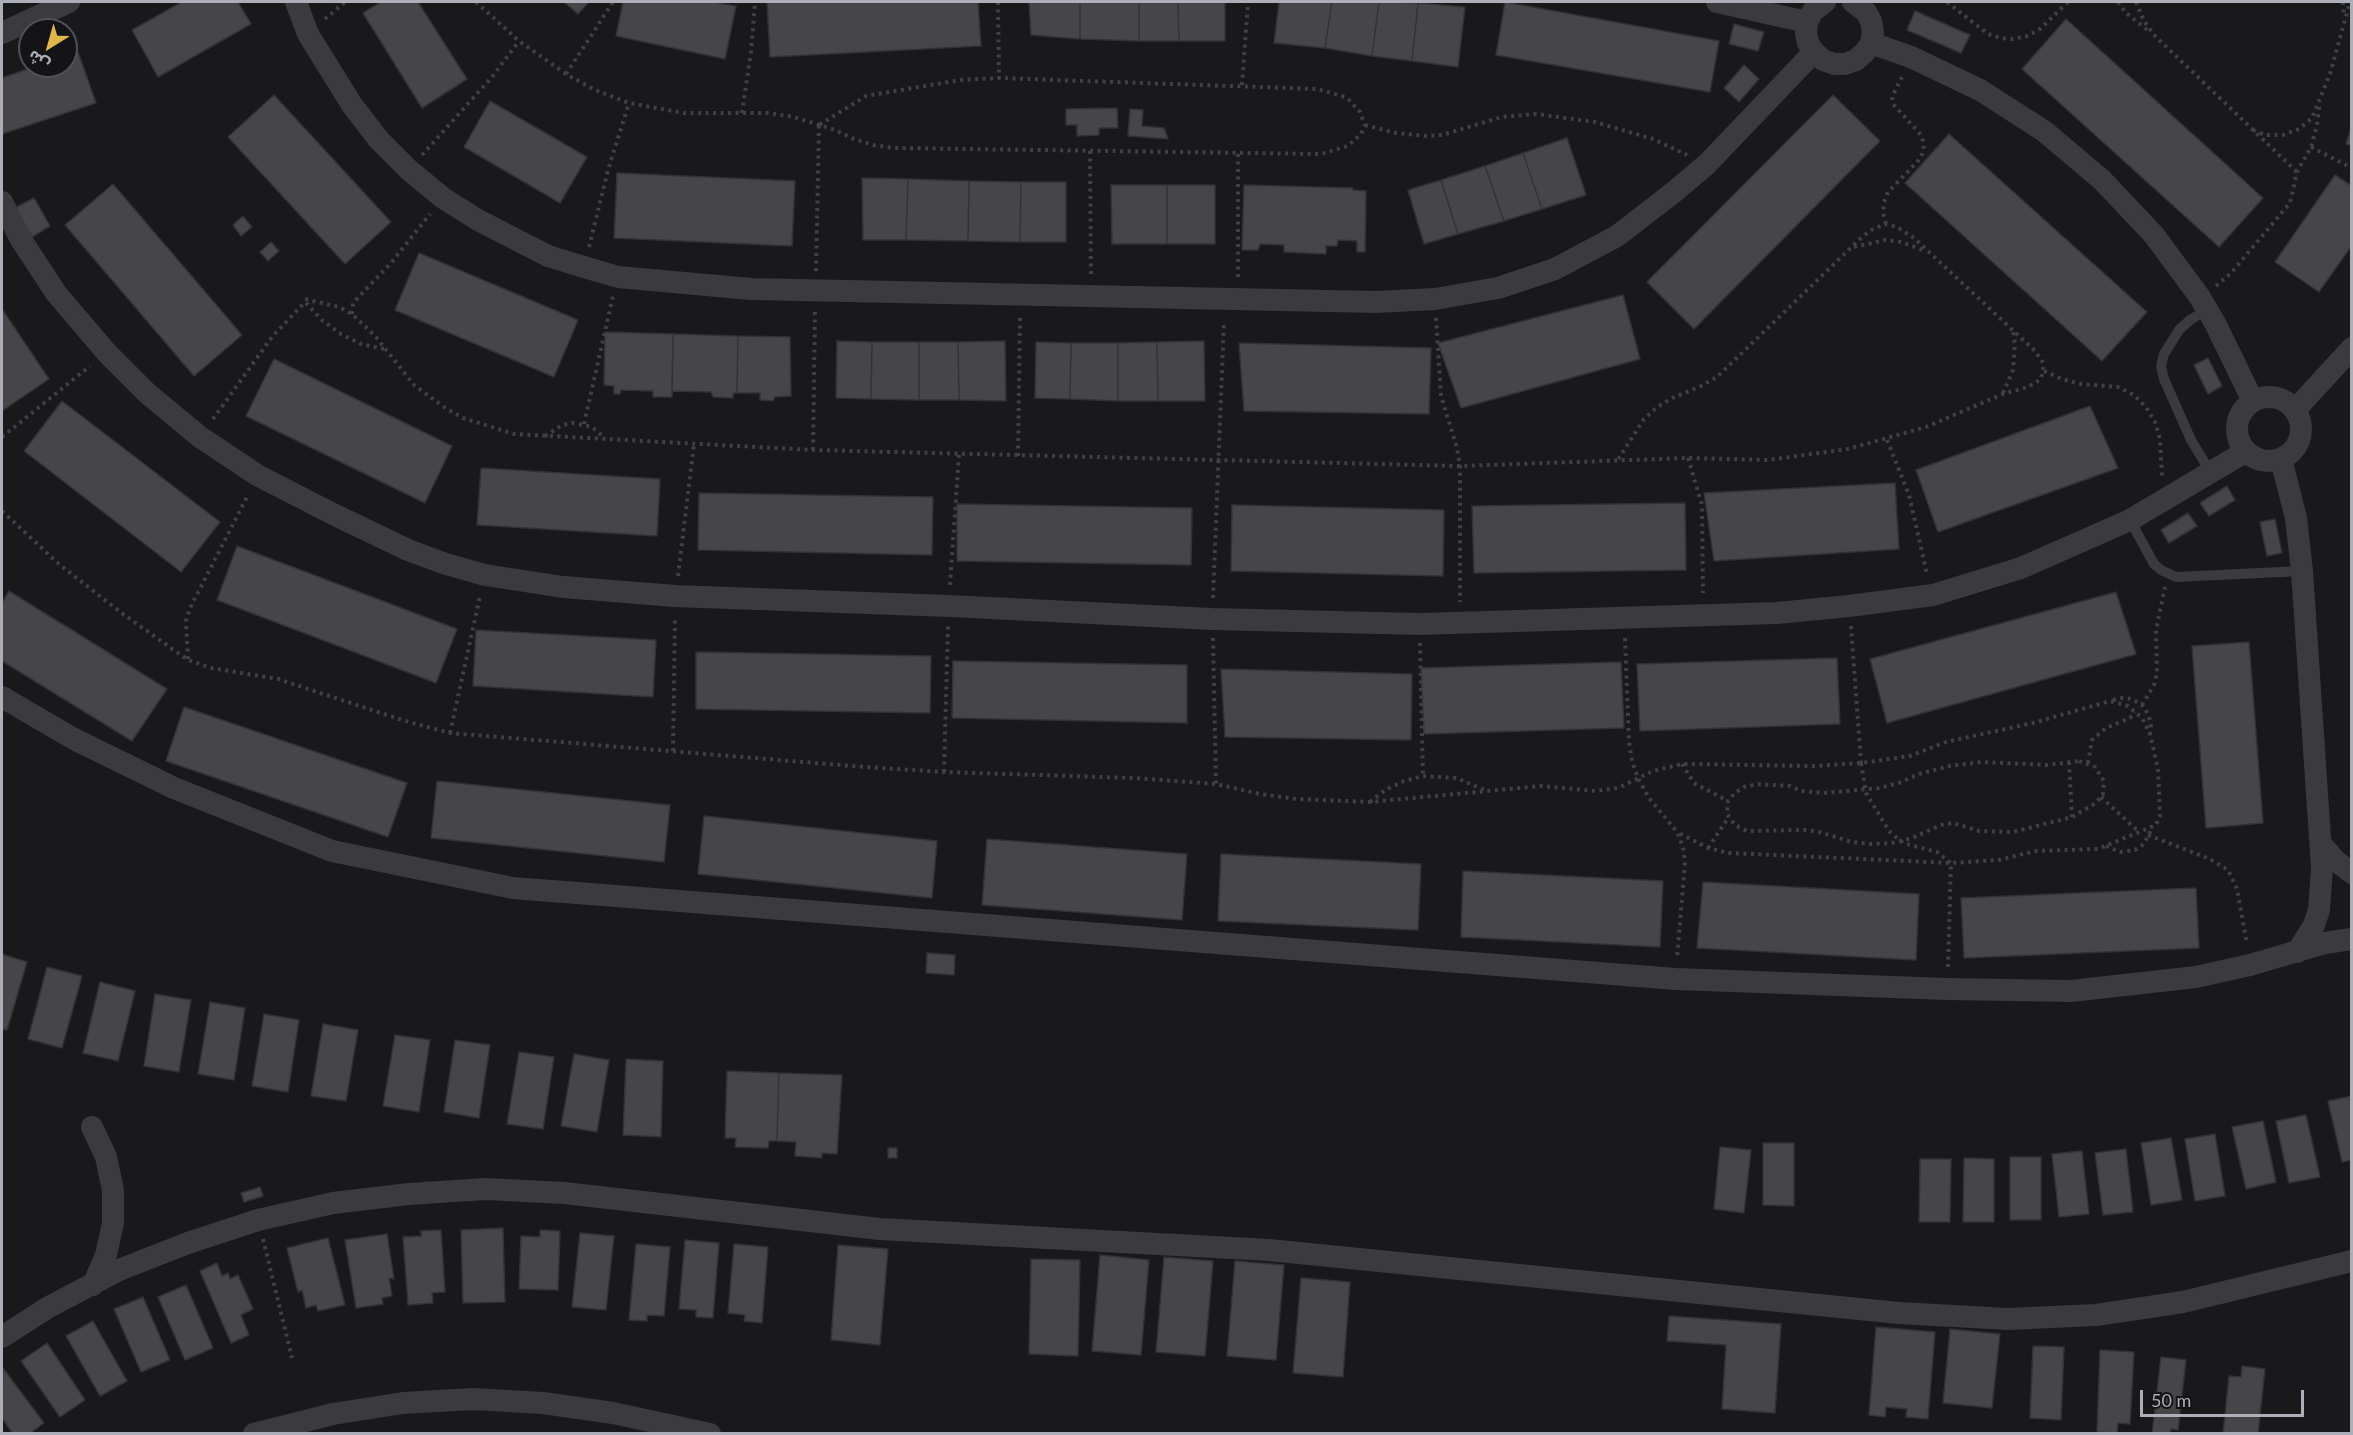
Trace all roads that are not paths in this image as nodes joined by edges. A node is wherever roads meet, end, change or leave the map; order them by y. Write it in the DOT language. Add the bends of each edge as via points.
graph roads {
  1 [pos="69,2"];
  2 [pos="296,2"];
  3 [pos="1717,2"];
  4 [pos="1825,2"];
  5 [pos="1857,2"];
  6 [pos="1807,22"];
  7 [pos="2,33"];
  8 [pos="1870,43"];
  9 [pos="1814,52"];
  10 [pos="2,202"];
  11 [pos="2203,303"];
  12 [pos="2352,348"];
  13 [pos="2253,401"];
  14 [pos="2295,410"];
  15 [pos="2246,452"];
  16 [pos="2281,459"];
  17 [pos="2211,473"];
  18 [pos="2130,520"];
  19 [pos="2302,571"];
  20 [pos="2,697"];
  21 [pos="2321,844"];
  22 [pos="2352,873"];
  23 [pos="2352,939"];
  24 [pos="2297,952"];
  25 [pos="92,1127"];
  26 [pos="2352,1261"];
  27 [pos="93,1285"];
  28 [pos="12,1322"];
  29 [pos="2,1337"];
  30 [pos="254,1434"];
  31 [pos="710,1434"];
  1 -- 7 [label="street"];
  2 -- 9 [label="street" via="308,34 379,140 442,198 548,256 584,267 618,277 750,289 1376,302 1435,299 1498,288 1555,269 1617,236 1707,164"];
  3 -- 6 [label="street"];
  4 -- 6 [label="street"];
  5 -- 8 [label="street" via="1871,21"];
  6 -- 9 [label="street" via="1808,43"];
  8 -- 9 [label="street" via="1856,60 1845,64 1823,60"];
  8 -- 11 [label="street" via="1911,57 1980,90 2052,138 2102,180 2154,235"];
  10 -- 18 [label="street" via="56,293 106,353 200,437 258,476 408,550 485,574 563,587 675,596 1212,619 1460,624 1703,617 1933,595 2021,568"];
  11 -- 13 [label="street"];
  11 -- 17 [label="lane" via="2179,330 2161,366 2191,440"];
  12 -- 14 [label="street"];
  13 -- 14 [label="street" via="2276,398"];
  13 -- 15 [label="street" via="2238,418 2236,430"];
  14 -- 16 [label="street" via="2300,438 2290,454"];
  15 -- 16 [label="street" via="2262,461"];
  15 -- 17 [label="street"];
  16 -- 19 [label="street" via="2296,518"];
  17 -- 18 [label="street"];
  18 -- 19 [label="lane" via="2154,564 2169,574 2185,578"];
  19 -- 21 [label="street"];
  20 -- 24 [label="street" via="74,740 174,788 332,851 513,888 1676,979 2072,991 2196,977"];
  21 -- 22 [label="street"];
  21 -- 24 [label="street" via="2319,910"];
  23 -- 24 [label="street"];
  25 -- 27 [label="street" via="111,1179 114,1222"];
  26 -- 27 [label="street" via="2183,1302 2096,1315 2008,1319 1899,1313 1269,1250 880,1229 564,1193 486,1189 333,1203 258,1220 152,1256"];
  27 -- 28 [label="street"];
  28 -- 29 [label="street"];
  30 -- 31 [label="street" via="333,1414 473,1399 613,1413"];
}
